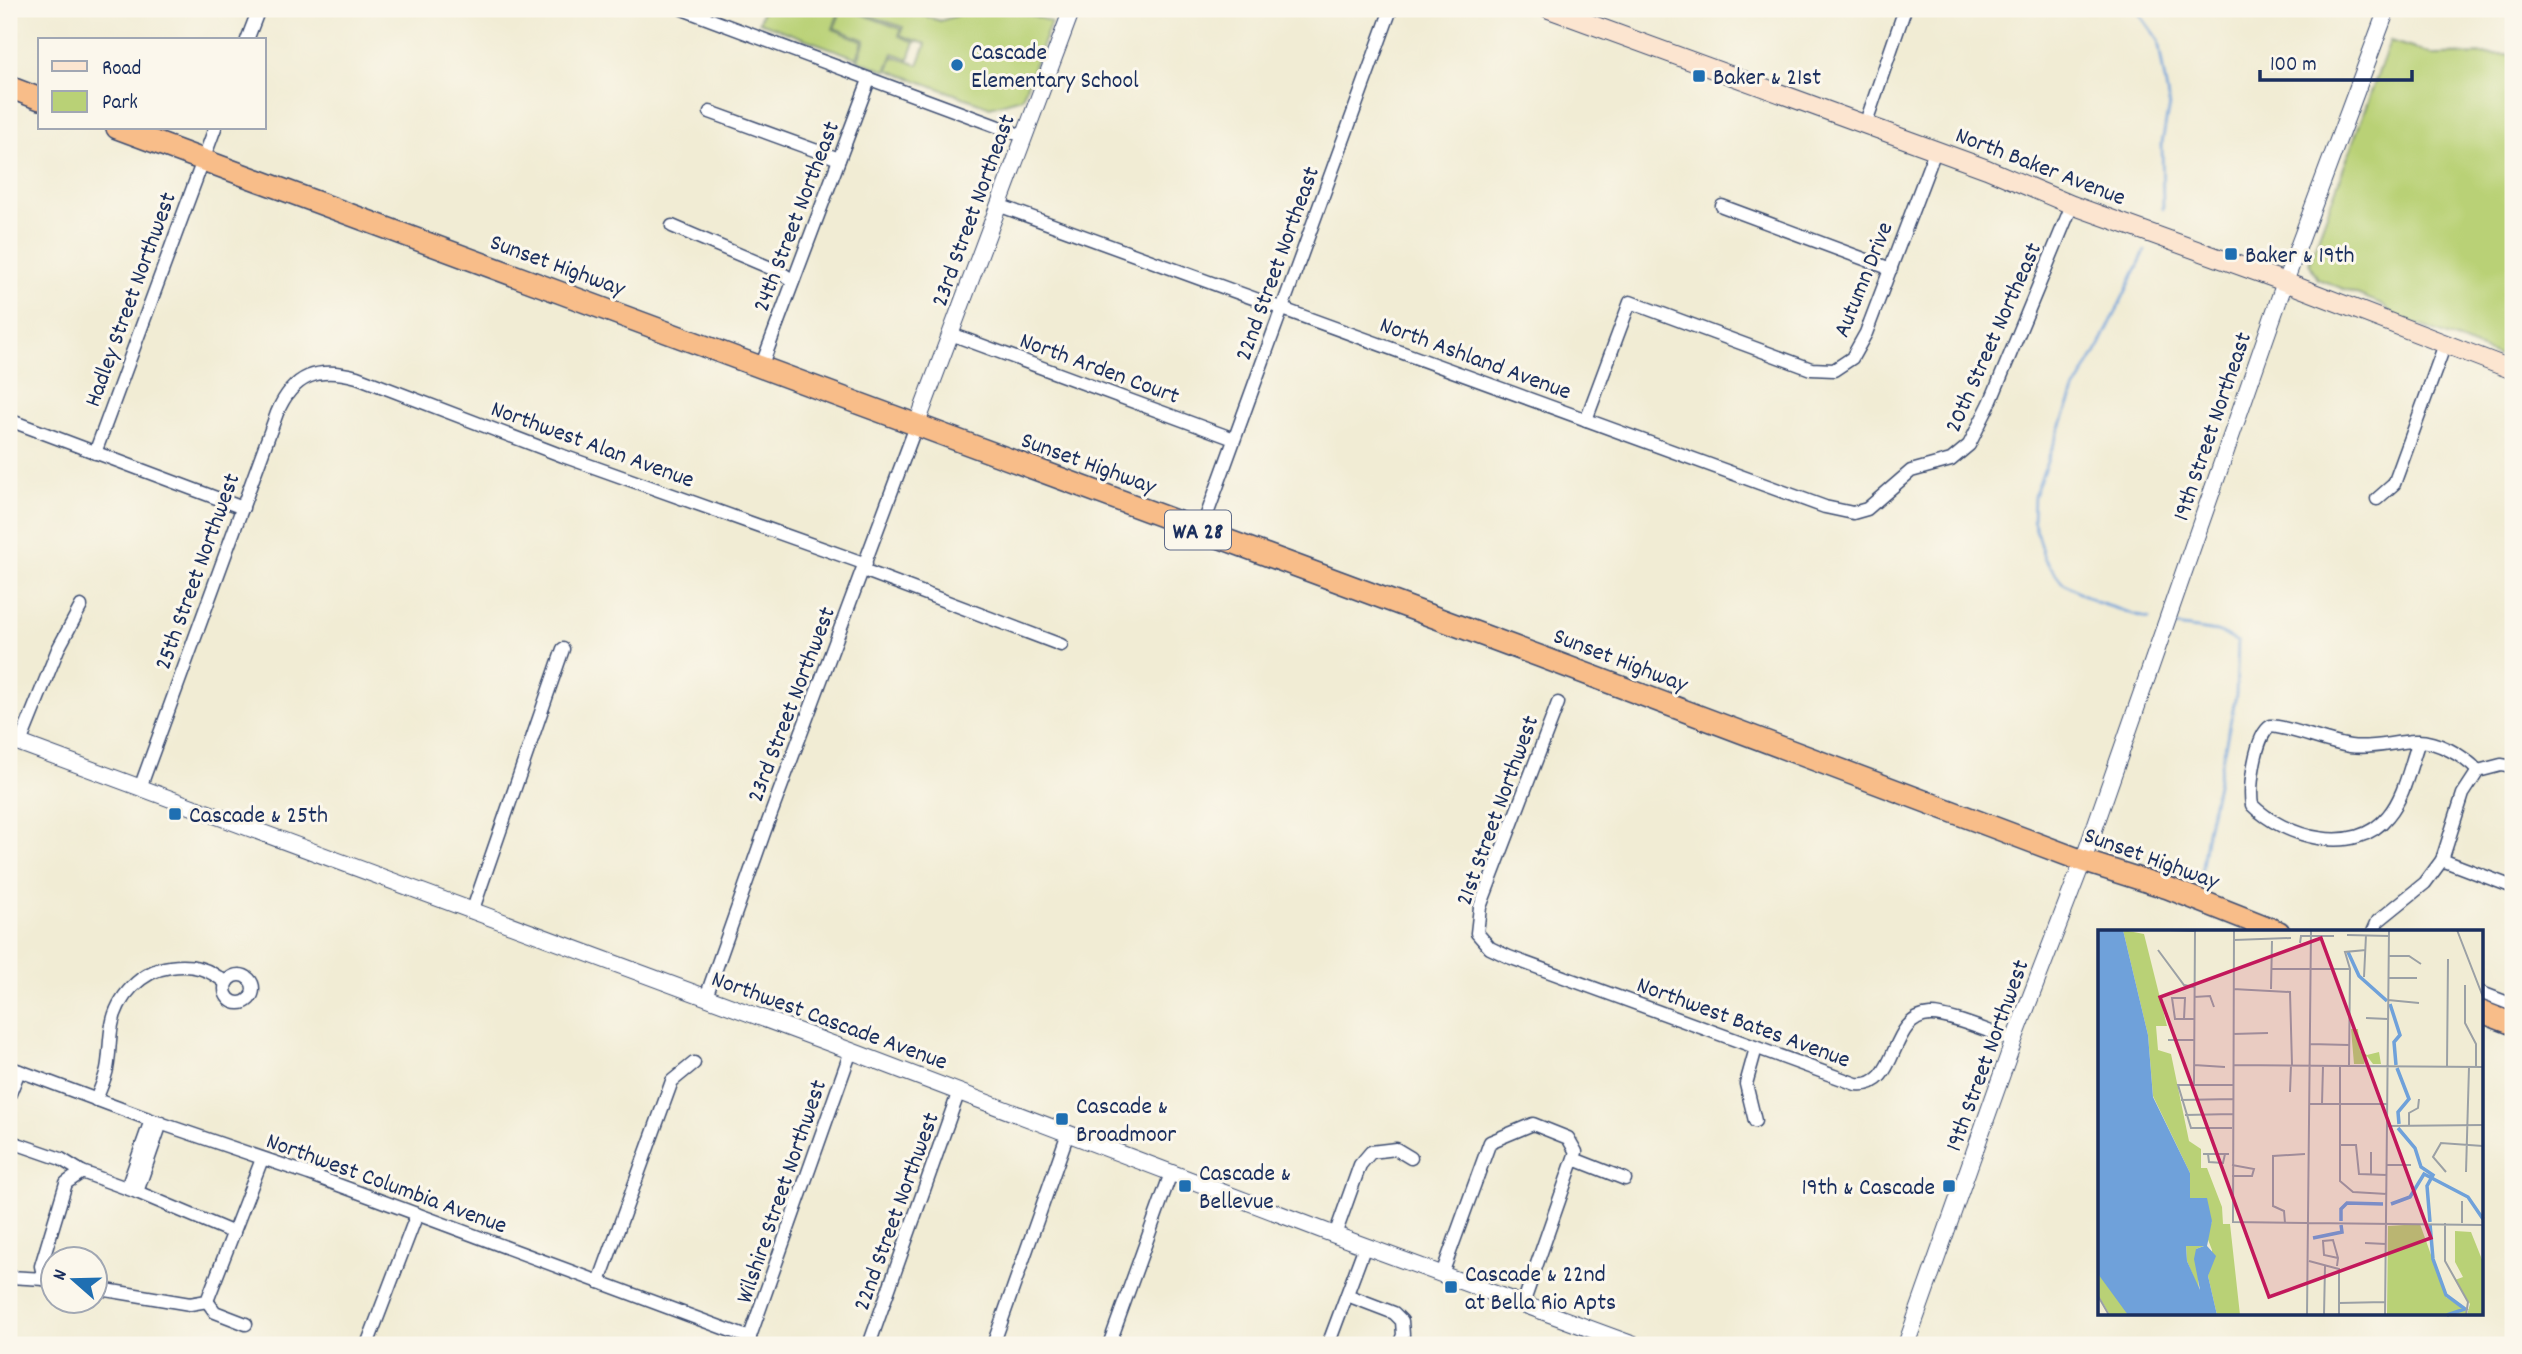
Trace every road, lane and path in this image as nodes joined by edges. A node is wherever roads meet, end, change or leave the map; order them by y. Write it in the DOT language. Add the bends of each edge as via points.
graph roads {
  1 [pos="258,9"];
  2 [pos="682,9"];
  3 [pos="1072,9"];
  4 [pos="1391,9"];
  5 [pos="1549,9"];
  6 [pos="1905,9"];
  7 [pos="2387,9"];
  8 [pos="1572,13"];
  9 [pos="248,38"];
  10 [pos="869,80"];
  11 [pos="9,88"];
  12 [pos="38,98"];
  13 [pos="710,112"];
  14 [pos="1865,125"];
  15 [pos="122,130"];
  16 [pos="214,130"];
  17 [pos="1023,136"];
  18 [pos="1935,151"];
  19 [pos="839,159"];
  20 [pos="204,160"];
  21 [pos="998,205"];
  22 [pos="2072,205"];
  23 [pos="1722,206"];
  24 [pos="672,226"];
  25 [pos="1891,269"];
  26 [pos="793,281"];
  27 [pos="2285,282"];
  28 [pos="1281,309"];
  29 [pos="951,334"];
  30 [pos="2445,344"];
  31 [pos="761,367"];
  32 [pos="2513,370"];
  33 [pos="305,377"];
  34 [pos="9,420"];
  35 [pos="1586,420"];
  36 [pos="916,426"];
  37 [pos="1234,439"];
  38 [pos="95,453"];
  39 [pos="1930,465"];
  40 [pos="2377,499"];
  41 [pos="243,508"];
  42 [pos="1201,531"];
  43 [pos="864,567"];
  44 [pos="81,606"];
  45 [pos="1061,645"];
  46 [pos="563,649"];
  47 [pos="1558,703"];
  48 [pos="14,741"];
  49 [pos="2419,741"];
  50 [pos="2507,766"];
  51 [pos="2478,771"];
  52 [pos="140,788"];
  53 [pos="2442,860"];
  54 [pos="2084,861"];
  55 [pos="2513,887"];
  56 [pos="472,912"];
  57 [pos="2274,930"];
  58 [pos="2374,930"];
  59 [pos="1509,957"];
  60 [pos="226,982"];
  61 [pos="2484,994"];
  62 [pos="706,997"];
  63 [pos="2513,1005"];
  64 [pos="2484,1013"];
  65 [pos="2513,1024"];
  66 [pos="2014,1040"];
  67 [pos="1756,1048"];
  68 [pos="851,1051"];
  69 [pos="694,1063"];
  70 [pos="14,1069"];
  71 [pos="959,1091"];
  72 [pos="9,1096"];
  73 [pos="96,1100"];
  74 [pos="1755,1121"];
  75 [pos="156,1122"];
  76 [pos="1068,1133"];
  77 [pos="9,1141"];
  78 [pos="1410,1158"];
  79 [pos="1574,1158"];
  80 [pos="262,1159"];
  81 [pos="82,1172"];
  82 [pos="1171,1172"];
  83 [pos="1625,1179"];
  84 [pos="132,1190"];
  85 [pos="417,1214"];
  86 [pos="234,1233"];
  87 [pos="1335,1235"];
  88 [pos="47,1246"];
  89 [pos="1365,1246"];
  90 [pos="1442,1274"];
  91 [pos="9,1277"];
  92 [pos="38,1278"];
  93 [pos="599,1282"];
  94 [pos="108,1289"];
  95 [pos="1347,1295"];
  96 [pos="207,1301"];
  97 [pos="1523,1304"];
  98 [pos="246,1324"];
  99 [pos="749,1342"];
  100 [pos="367,1345"];
  101 [pos="869,1345"];
  102 [pos="993,1345"];
  103 [pos="1109,1345"];
  104 [pos="1328,1345"];
  105 [pos="1399,1345"];
  106 [pos="1634,1345"];
  107 [pos="1906,1345"];
  1 -- 9 [label="street"];
  2 -- 10 [label="street"];
  3 -- 17 [label="street, 23rd Street Northeast"];
  4 -- 28 [label="street, 22nd Street Northeast"];
  5 -- 8 [label="main road, North Baker Avenue"];
  6 -- 14 [label="street"];
  7 -- 27 [label="street, 19th Street Northeast"];
  8 -- 14 [label="main road, North Baker Avenue"];
  10 -- 17 [label="street"];
  10 -- 19 [label="street, 24th Street Northeast"];
  11 -- 12 [label="highway"];
  13 -- 19 [label="street"];
  14 -- 18 [label="main road, North Baker Avenue"];
  15 -- 20 [label="highway, Sunset Highway / WA 28"];
  16 -- 20 [label="street, Hadley Street Northwest"];
  17 -- 21 [label="street, 23rd Street Northeast"];
  18 -- 22 [label="main road, North Baker Avenue"];
  18 -- 25 [label="street, Autumn Drive"];
  19 -- 26 [label="street, 24th Street Northeast"];
  20 -- 31 [label="highway, Sunset Highway / WA 28"];
  20 -- 38 [label="street, Hadley Street Northwest"];
  21 -- 28 [label="street, North Ashland Avenue"];
  21 -- 29 [label="street, 23rd Street Northeast"];
  22 -- 27 [label="main road, North Baker Avenue"];
  22 -- 39 [label="street, 20th Street Northeast" via="1977,432 1960,454"];
  23 -- 25 [label="street"];
  24 -- 26 [label="street"];
  25 -- 35 [label="street, Autumn Drive" via="1862,342 1852,358 1834,370 1811,369 1630,302"];
  26 -- 31 [label="street, 24th Street Northeast"];
  27 -- 30 [label="main road, North Baker Avenue"];
  27 -- 54 [label="street, 19th Street Northeast"];
  28 -- 35 [label="street, North Ashland Avenue"];
  28 -- 37 [label="street, 22nd Street Northeast"];
  29 -- 36 [label="street, 23rd Street Northeast"];
  29 -- 37 [label="street, North Arden Court"];
  30 -- 32 [label="main road, North Baker Avenue"];
  30 -- 40 [label="street" via="2394,484"];
  31 -- 36 [label="highway, Sunset Highway / WA 28"];
  33 -- 41 [label="street, 25th Street Northwest" via="282,400"];
  33 -- 43 [label="street, Northwest Alan Avenue" via="327,372 357,377"];
  34 -- 38 [label="street"];
  35 -- 39 [label="street, North Ashland Avenue" via="1839,512 1867,509 1911,471"];
  36 -- 42 [label="highway, Sunset Highway / WA 28"];
  36 -- 43 [label="street, 23rd Street Northwest"];
  37 -- 42 [label="street, 22nd Street Northeast"];
  38 -- 41 [label="street"];
  41 -- 52 [label="street, 25th Street Northwest"];
  42 -- 54 [label="highway, Sunset Highway / WA 28"];
  43 -- 45 [label="street, Northwest Alan Avenue"];
  43 -- 62 [label="street, 23rd Street Northwest"];
  44 -- 48 [label="street"];
  46 -- 56 [label="street"];
  47 -- 59 [label="street, 21st Street Northwest" via="1478,916 1480,939"];
  48 -- 52 [label="street, Northwest Cascade Avenue"];
  49 -- 49 [label="street" via="2353,746 2271,726 2256,747 2252,805 2302,834 2338,839 2362,835 2383,822 2394,808"];
  49 -- 51 [label="street" via="2460,756"];
  50 -- 51 [label="street"];
  51 -- 53 [label="street" via="2463,794"];
  52 -- 56 [label="street, Northwest Cascade Avenue"];
  53 -- 55 [label="street"];
  53 -- 58 [label="street" via="2425,883 2378,921"];
  54 -- 57 [label="highway, Sunset Highway / WA 28"];
  54 -- 66 [label="street, 19th Street Northwest"];
  56 -- 62 [label="street, Northwest Cascade Avenue"];
  59 -- 67 [label="street, Northwest Bates Avenue"];
  60 -- 73 [label="street" via="204,968 186,965 164,968 133,985 120,1001 112,1023 107,1069"];
  61 -- 63 [label="street"];
  62 -- 68 [label="street, Northwest Cascade Avenue"];
  64 -- 65 [label="highway"];
  66 -- 67 [label="street, Northwest Bates Avenue" via="1933,1014 1923,1016 1906,1028 1879,1078 1863,1085"];
  66 -- 107 [label="street, 19th Street Northwest"];
  67 -- 74 [label="street" via="1746,1084"];
  68 -- 71 [label="street, Northwest Cascade Avenue"];
  68 -- 99 [label="street, Wilshire Street Northwest"];
  69 -- 93 [label="street" via="672,1081"];
  70 -- 72 [label="street"];
  70 -- 73 [label="street, Northwest Columbia Avenue"];
  71 -- 76 [label="street, Northwest Cascade Avenue"];
  71 -- 101 [label="street, 22nd Street Northwest"];
  73 -- 75 [label="street, Northwest Columbia Avenue"];
  75 -- 80 [label="street, Northwest Columbia Avenue"];
  75 -- 84 [label="street"];
  76 -- 82 [label="street, Northwest Cascade Avenue"];
  76 -- 102 [label="street"];
  77 -- 81 [label="street" via="61,1158"];
  78 -- 87 [label="street" via="1396,1149 1371,1152 1360,1165"];
  79 -- 83 [label="street"];
  79 -- 90 [label="street" via="1576,1152 1568,1138 1533,1124 1490,1142"];
  79 -- 97 [label="street"];
  80 -- 85 [label="street, Northwest Columbia Avenue"];
  80 -- 86 [label="street"];
  81 -- 84 [label="street"];
  81 -- 88 [label="street" via="66,1183"];
  82 -- 87 [label="street, Northwest Cascade Avenue"];
  82 -- 103 [label="street"];
  84 -- 86 [label="street"];
  85 -- 93 [label="street, Northwest Columbia Avenue"];
  85 -- 100 [label="street"];
  86 -- 96 [label="street"];
  87 -- 89 [label="street, Northwest Cascade Avenue"];
  89 -- 90 [label="street, Northwest Cascade Avenue"];
  89 -- 95 [label="street"];
  90 -- 97 [label="street, Northwest Cascade Avenue"];
  91 -- 92 [label="street"];
  93 -- 99 [label="street, Northwest Columbia Avenue"];
  94 -- 96 [label="street" via="190,1304"];
  95 -- 104 [label="street"];
  95 -- 105 [label="street" via="1394,1313 1402,1321"];
  96 -- 98 [label="street" via="215,1312"];
  97 -- 106 [label="street, Northwest Cascade Avenue"];
}
